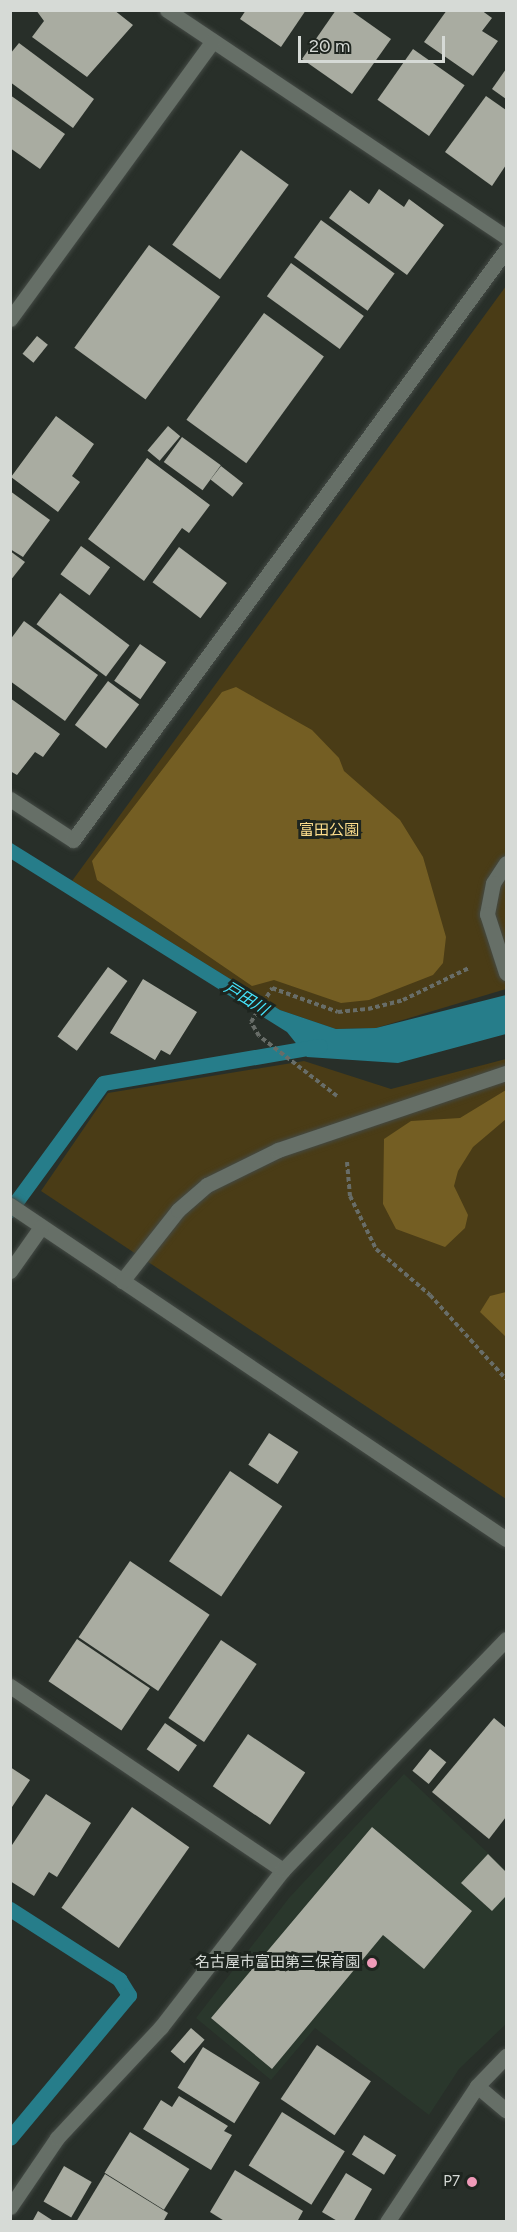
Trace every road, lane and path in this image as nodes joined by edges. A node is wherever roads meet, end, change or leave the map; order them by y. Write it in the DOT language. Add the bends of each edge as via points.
graph roads {
  1 [pos="167,10"];
  2 [pos="213,41"];
  3 [pos="507,237"];
  4 [pos="507,250"];
  5 [pos="10,319"];
  6 [pos="10,799"];
  7 [pos="507,863"];
  8 [pos="500,954"];
  9 [pos="507,973"];
  10 [pos="507,1073"];
  11 [pos="344,1128"];
  12 [pos="10,1205"];
  13 [pos="41,1227"];
  14 [pos="10,1271"];
  15 [pos="122,1281"];
  16 [pos="507,1378"];
  17 [pos="507,1539"];
  18 [pos="507,1639"];
  19 [pos="10,1686"];
  20 [pos="283,1870"];
  21 [pos="507,2056"];
  22 [pos="477,2086"];
  23 [pos="507,2110"];
  24 [pos="10,2207"];
  25 [pos="387,2222"];
  1 -- 2 [label="street"];
  2 -- 3 [label="street"];
  2 -- 5 [label="street"];
  4 -- 6 [label="street" via="73,840"];
  7 -- 8 [label="street" via="492,884 487,914"];
  8 -- 9 [label="street"];
  8 -- 11 [label="path" via="449,980 368,1009 338,1012 272,988 251,1022 259,1036 345,1102"];
  10 -- 11 [label="street"];
  11 -- 15 [label="street" via="278,1150 207,1185 178,1210"];
  11 -- 16 [label="path" via="350,1196 376,1249 430,1295"];
  12 -- 13 [label="street"];
  13 -- 14 [label="street"];
  13 -- 15 [label="street"];
  15 -- 17 [label="street"];
  18 -- 20 [label="street"];
  19 -- 20 [label="street"];
  20 -- 24 [label="street" via="161,2027 57,2138"];
  21 -- 22 [label="street"];
  22 -- 23 [label="street"];
  22 -- 25 [label="street"];
}
